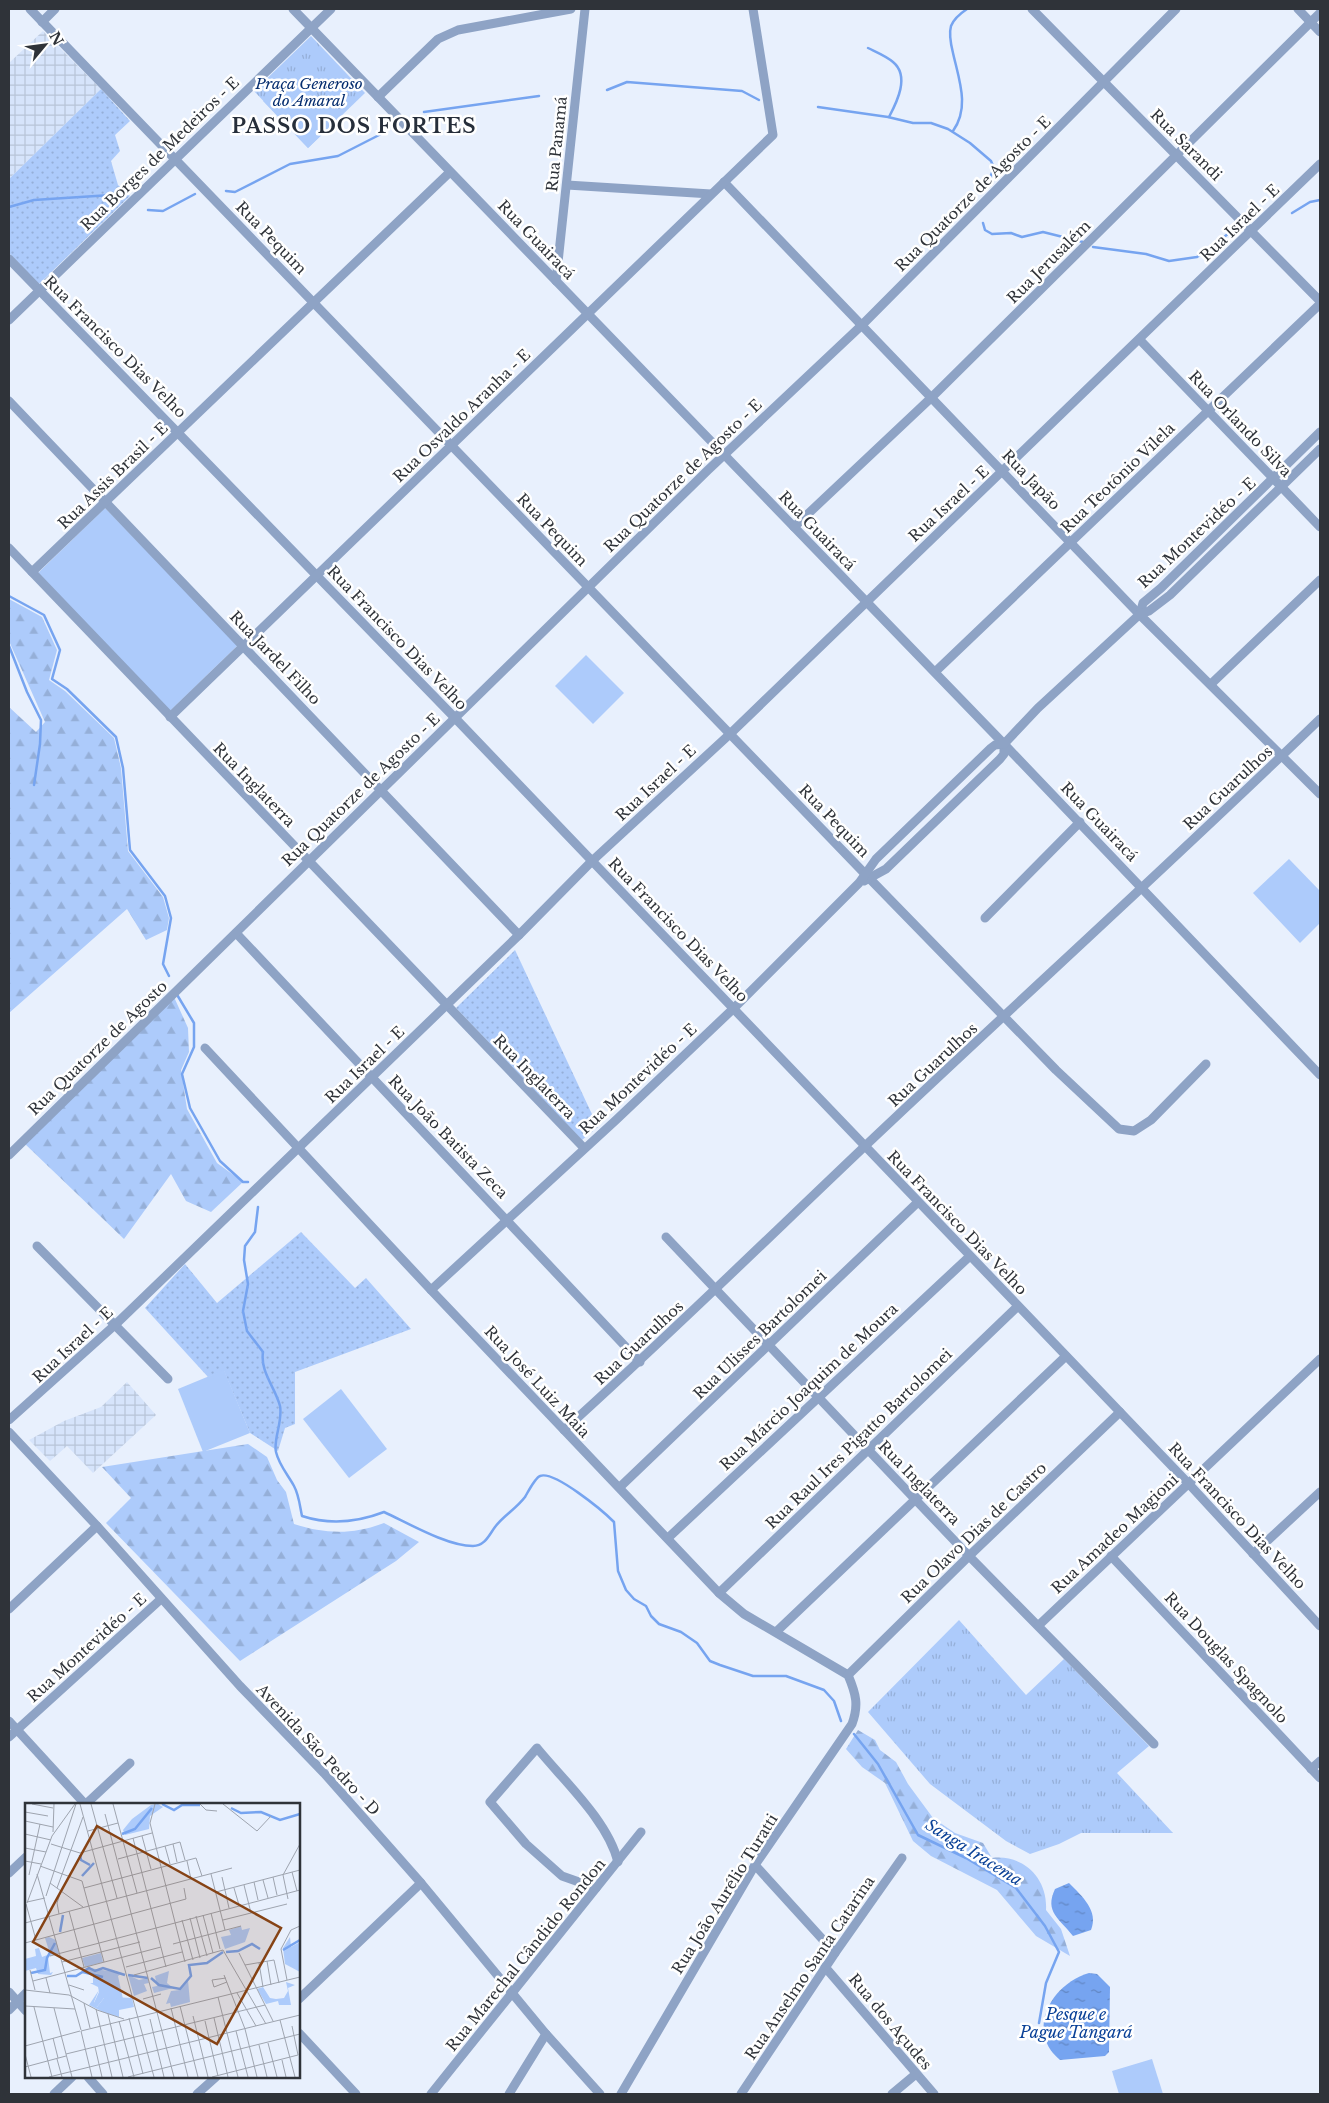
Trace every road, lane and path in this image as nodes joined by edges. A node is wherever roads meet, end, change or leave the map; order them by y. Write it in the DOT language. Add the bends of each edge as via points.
graph roads {
  1 [pos="30,9"];
  2 [pos="56,9"];
  3 [pos="293,9"];
  4 [pos="330,9"];
  5 [pos="571,9"];
  6 [pos="585,9"];
  7 [pos="753,9"];
  8 [pos="1032,9"];
  9 [pos="1176,9"];
  10 [pos="1298,9"];
  11 [pos="1320,12"];
  12 [pos="42,22"];
  13 [pos="1311,22"];
  14 [pos="311,28"];
  15 [pos="1320,32"];
  16 [pos="1103,82"];
  17 [pos="378,97"];
  18 [pos="1177,154"];
  19 [pos="175,159"];
  20 [pos="1320,164"];
  21 [pos="450,172"];
  22 [pos="724,182"];
  23 [pos="567,185"];
  24 [pos="711,194"];
  25 [pos="1252,231"];
  26 [pos="9,259"];
  27 [pos="556,281"];
  28 [pos="39,290"];
  29 [pos="314,302"];
  30 [pos="1320,302"];
  31 [pos="588,314"];
  32 [pos="9,320"];
  33 [pos="862,325"];
  34 [pos="1140,340"];
  35 [pos="932,397"];
  36 [pos="9,401"];
  37 [pos="1207,410"];
  38 [pos="179,432"];
  39 [pos="1320,432"];
  40 [pos="452,445"];
  41 [pos="1320,449"];
  42 [pos="724,455"];
  43 [pos="1004,472"];
  44 [pos="1274,479"];
  45 [pos="1282,487"];
  46 [pos="106,502"];
  47 [pos="1320,526"];
  48 [pos="794,528"];
  49 [pos="1072,542"];
  50 [pos="9,548"];
  51 [pos="32,572"];
  52 [pos="317,574"];
  53 [pos="1320,580"];
  54 [pos="589,587"];
  55 [pos="866,602"];
  56 [pos="1140,614"];
  57 [pos="244,645"];
  58 [pos="935,672"];
  59 [pos="1212,684"];
  60 [pos="170,717"];
  61 [pos="455,718"];
  62 [pos="1320,719"];
  63 [pos="730,733"];
  64 [pos="1004,744"];
  65 [pos="1282,756"];
  66 [pos="382,789"];
  67 [pos="1320,794"];
  68 [pos="1080,822"];
  69 [pos="592,861"];
  70 [pos="308,862"];
  71 [pos="867,876"];
  72 [pos="1143,888"];
  73 [pos="985,918"];
  74 [pos="236,933"];
  75 [pos="519,935"];
  76 [pos="186,981"];
  77 [pos="445,1006"];
  78 [pos="734,1008"];
  79 [pos="1005,1018"];
  80 [pos="205,1048"];
  81 [pos="1206,1064"];
  82 [pos="1320,1075"];
  83 [pos="371,1076"];
  84 [pos="865,1147"];
  85 [pos="298,1148"];
  86 [pos="584,1148"];
  87 [pos="9,1155"];
  88 [pos="918,1202"];
  89 [pos="508,1219"];
  90 [pos="666,1237"];
  91 [pos="37,1246"];
  92 [pos="970,1256"];
  93 [pos="431,1290"];
  94 [pos="715,1291"];
  95 [pos="1018,1306"];
  96 [pos="116,1324"];
  97 [pos="769,1345"];
  98 [pos="1066,1356"];
  99 [pos="1320,1359"];
  100 [pos="640,1362"];
  101 [pos="168,1379"];
  102 [pos="818,1397"];
  103 [pos="1120,1412"];
  104 [pos="9,1420"];
  105 [pos="564,1430"];
  106 [pos="9,1432"];
  107 [pos="868,1450"];
  108 [pos="1188,1483"];
  109 [pos="620,1487"];
  110 [pos="1320,1492"];
  111 [pos="916,1500"];
  112 [pos="97,1526"];
  113 [pos="668,1538"];
  114 [pos="1254,1554"];
  115 [pos="969,1556"];
  116 [pos="1112,1556"];
  117 [pos="719,1593"];
  118 [pos="161,1599"];
  119 [pos="9,1609"];
  120 [pos="1038,1625"];
  121 [pos="1320,1626"];
  122 [pos="776,1632"];
  123 [pos="848,1675"];
  124 [pos="9,1721"];
  125 [pos="16,1730"];
  126 [pos="9,1738"];
  127 [pos="1154,1744"];
  128 [pos="1320,1761"];
  129 [pos="130,1763"];
  130 [pos="1312,1769"];
  131 [pos="1320,1778"];
  132 [pos="85,1803"];
  133 [pos="87,1803"];
  134 [pos="641,1832"];
  135 [pos="25,1858"];
  136 [pos="902,1858"];
  137 [pos="618,1862"];
  138 [pos="756,1865"];
  139 [pos="9,1873"];
  140 [pos="421,1883"];
  141 [pos="596,1888"];
  142 [pos="835,1953"];
  143 [pos="825,1967"];
  144 [pos="9,1992"];
  145 [pos="514,1993"];
  146 [pos="25,1994"];
  147 [pos="300,1998"];
  148 [pos="17,2001"];
  149 [pos="9,2010"];
  150 [pos="25,2010"];
  151 [pos="300,2034"];
  152 [pos="546,2034"];
  153 [pos="916,2074"];
  154 [pos="71,2078"];
  155 [pos="89,2078"];
  156 [pos="215,2078"];
  157 [pos="54,2094"];
  158 [pos="104,2094"];
  159 [pos="198,2094"];
  160 [pos="356,2094"];
  161 [pos="431,2094"];
  162 [pos="509,2094"];
  163 [pos="600,2094"];
  164 [pos="621,2094"];
  165 [pos="741,2094"];
  166 [pos="892,2094"];
  167 [pos="934,2094"];
  1 -- 12 [label="street, Rua Pequim"];
  2 -- 12 [label="street"];
  3 -- 14 [label="street, Rua Guairacá"];
  4 -- 14 [label="street, Rua Borges de Medeiros - E"];
  5 -- 17 [label="street" via="458,30 438,39"];
  6 -- 23 [label="street, Rua Panamá"];
  7 -- 22 [label="street, Rua Osvaldo Aranha - E" via="773,135"];
  8 -- 16 [label="street, Rua Sarandi"];
  9 -- 16 [label="street, Rua Quatorze de Agosto - E"];
  10 -- 13 [label="street"];
  11 -- 13 [label="street, Rua Jerusalém"];
  12 -- 19 [label="street, Rua Pequim"];
  13 -- 15 [label="street"];
  13 -- 18 [label="street, Rua Jerusalém"];
  14 -- 17 [label="street, Rua Guairacá"];
  14 -- 19 [label="street, Rua Borges de Medeiros - E"];
  16 -- 18 [label="street, Rua Sarandi"];
  16 -- 33 [label="street, Rua Quatorze de Agosto - E"];
  17 -- 21 [label="street, Rua Guairacá"];
  18 -- 25 [label="street, Rua Sarandi"];
  18 -- 35 [label="street, Rua Jerusalém"];
  19 -- 28 [label="street, Rua Borges de Medeiros - E"];
  19 -- 29 [label="street, Rua Pequim"];
  20 -- 25 [label="street, Rua Israel - E"];
  21 -- 27 [label="street, Rua Guairacá"];
  21 -- 29 [label="street, Rua Assis Brasil - E"];
  22 -- 24 [label="street, Rua Osvaldo Aranha - E"];
  22 -- 33 [label="street, Rua Japão"];
  23 -- 24 [label="street"];
  23 -- 27 [label="street, Rua Panamá"];
  24 -- 31 [label="street, Rua Osvaldo Aranha - E"];
  25 -- 30 [label="street, Rua Sarandi"];
  25 -- 34 [label="street, Rua Israel - E"];
  26 -- 28 [label="street, Rua Francisco Dias Velho"];
  27 -- 31 [label="street, Rua Guairacá"];
  28 -- 32 [label="street, Rua Borges de Medeiros - E"];
  28 -- 38 [label="street, Rua Francisco Dias Velho"];
  29 -- 38 [label="street, Rua Assis Brasil - E"];
  29 -- 40 [label="street, Rua Pequim"];
  30 -- 37 [label="street, Rua Teotônio Vilela"];
  31 -- 40 [label="street, Rua Osvaldo Aranha - E"];
  31 -- 42 [label="street, Rua Guairacá"];
  33 -- 35 [label="street, Rua Japão"];
  33 -- 42 [label="street, Rua Quatorze de Agosto - E"];
  34 -- 37 [label="street, Rua Orlando Silva"];
  34 -- 43 [label="street, Rua Israel - E"];
  35 -- 43 [label="street, Rua Japão"];
  35 -- 48 [label="street, Rua Jerusalém"];
  36 -- 46 [label="street, Rua Jardel Filho"];
  37 -- 44 [label="street, Rua Orlando Silva"];
  37 -- 49 [label="street, Rua Teotônio Vilela"];
  38 -- 46 [label="street, Rua Assis Brasil - E"];
  38 -- 52 [label="street, Rua Francisco Dias Velho"];
  39 -- 44 [label="street, Rua Montevidéo - E"];
  40 -- 52 [label="street, Rua Osvaldo Aranha - E"];
  40 -- 54 [label="street, Rua Pequim"];
  41 -- 45 [label="street, Rua Montevidéo - E"];
  42 -- 48 [label="street, Rua Guairacá"];
  42 -- 54 [label="street, Rua Quatorze de Agosto - E"];
  43 -- 49 [label="street, Rua Japão"];
  43 -- 55 [label="street, Rua Israel - E"];
  44 -- 45 [label="street, Rua Orlando Silva"];
  44 -- 56 [label="street, Rua Montevidéo - E" via="1143,603"];
  45 -- 47 [label="street, Rua Orlando Silva"];
  45 -- 56 [label="street, Rua Montevidéo - E" via="1170,595 1149,612"];
  46 -- 51 [label="street, Rua Assis Brasil - E"];
  46 -- 57 [label="street, Rua Jardel Filho"];
  48 -- 55 [label="street, Rua Guairacá"];
  49 -- 56 [label="street, Rua Japão"];
  49 -- 58 [label="street, Rua Teotônio Vilela"];
  50 -- 51 [label="street, Rua Inglaterra"];
  51 -- 60 [label="street, Rua Inglaterra"];
  52 -- 57 [label="street, Rua Osvaldo Aranha - E"];
  52 -- 61 [label="street, Rua Francisco Dias Velho"];
  53 -- 59 [label="street"];
  54 -- 61 [label="street, Rua Quatorze de Agosto - E"];
  54 -- 63 [label="street, Rua Pequim"];
  55 -- 58 [label="street, Rua Guairacá"];
  55 -- 63 [label="street, Rua Israel - E"];
  56 -- 59 [label="street, Rua Japão"];
  56 -- 64 [label="street, Rua Montevidéo - E" via="1038,708"];
  57 -- 60 [label="street, Rua Osvaldo Aranha - E"];
  57 -- 66 [label="street, Rua Jardel Filho"];
  58 -- 64 [label="street, Rua Guairacá"];
  59 -- 65 [label="street, Rua Japão"];
  60 -- 70 [label="street, Rua Inglaterra"];
  61 -- 66 [label="street, Rua Quatorze de Agosto - E"];
  61 -- 69 [label="street, Rua Francisco Dias Velho"];
  62 -- 65 [label="street, Rua Guarulhos"];
  63 -- 69 [label="street, Rua Israel - E"];
  63 -- 71 [label="street, Rua Pequim"];
  64 -- 68 [label="street, Rua Guairacá"];
  64 -- 71 [label="street, Rua Montevidéo - E" via="994,745 876,858"];
  64 -- 71 [label="street, Rua Montevidéo - E" via="1004,754 1000,759 886,870"];
  65 -- 67 [label="street, Rua Japão"];
  65 -- 72 [label="street, Rua Guarulhos"];
  66 -- 70 [label="street, Rua Quatorze de Agosto - E"];
  66 -- 75 [label="street, Rua Jardel Filho"];
  68 -- 72 [label="street, Rua Guairacá"];
  68 -- 73 [label="street"];
  69 -- 75 [label="street, Rua Israel - E"];
  69 -- 78 [label="street, Rua Francisco Dias Velho"];
  70 -- 74 [label="street, Rua Quatorze de Agosto - E"];
  70 -- 77 [label="street, Rua Inglaterra"];
  71 -- 78 [label="street, Rua Montevidéo - E"];
  71 -- 79 [label="street, Rua Pequim"];
  72 -- 79 [label="street, Rua Guarulhos"];
  72 -- 82 [label="street, Rua Guairacá"];
  74 -- 76 [label="street, Rua Quatorze de Agosto - E"];
  74 -- 83 [label="street, Rua João Batista Zeca"];
  75 -- 77 [label="street, Rua Israel - E"];
  76 -- 87 [label="street, Rua Quatorze de Agosto"];
  77 -- 83 [label="street, Rua Israel - E"];
  77 -- 86 [label="street, Rua Inglaterra"];
  78 -- 84 [label="street, Rua Francisco Dias Velho"];
  78 -- 86 [label="street, Rua Montevidéo - E"];
  79 -- 81 [label="street, Rua Pequim" via="1119,1129 1134,1131 1151,1120"];
  79 -- 84 [label="street, Rua Guarulhos"];
  80 -- 85 [label="street, Rua José Luiz Maia"];
  83 -- 85 [label="street, Rua Israel - E"];
  83 -- 89 [label="street, Rua João Batista Zeca"];
  84 -- 88 [label="street, Rua Francisco Dias Velho"];
  84 -- 94 [label="street, Rua Guarulhos"];
  85 -- 93 [label="street, Rua José Luiz Maia"];
  85 -- 96 [label="street, Rua Israel - E"];
  86 -- 89 [label="street, Rua Montevidéo - E"];
  88 -- 92 [label="street, Rua Francisco Dias Velho"];
  88 -- 97 [label="street, Rua Ulisses Bartolomei"];
  89 -- 93 [label="street, Rua Montevidéo - E"];
  89 -- 100 [label="street, Rua João Batista Zeca"];
  90 -- 94 [label="street, Rua Inglaterra"];
  91 -- 96 [label="street"];
  92 -- 95 [label="street, Rua Francisco Dias Velho"];
  92 -- 102 [label="street, Rua Márcio Joaquim de Moura"];
  93 -- 105 [label="street, Rua José Luiz Maia"];
  94 -- 97 [label="street, Rua Inglaterra"];
  94 -- 100 [label="street, Rua Guarulhos"];
  95 -- 98 [label="street, Rua Francisco Dias Velho"];
  95 -- 107 [label="street, Rua Raul Ires Pigatto Bartolomei"];
  96 -- 101 [label="street"];
  96 -- 104 [label="street, Rua Israel - E"];
  97 -- 102 [label="street, Rua Inglaterra"];
  97 -- 109 [label="street, Rua Ulisses Bartolomei"];
  98 -- 103 [label="street, Rua Francisco Dias Velho"];
  98 -- 111 [label="street"];
  99 -- 108 [label="street, Rua Amadeo Magioni"];
  100 -- 105 [label="street, Rua Guarulhos"];
  102 -- 107 [label="street, Rua Inglaterra"];
  102 -- 113 [label="street, Rua Márcio Joaquim de Moura"];
  103 -- 108 [label="street, Rua Francisco Dias Velho"];
  103 -- 115 [label="street, Rua Olavo Dias de Castro"];
  105 -- 109 [label="street, Rua José Luiz Maia"];
  106 -- 112 [label="street, Avenida São Pedro - D"];
  107 -- 111 [label="street, Rua Inglaterra"];
  107 -- 117 [label="street, Rua Raul Ires Pigatto Bartolomei"];
  108 -- 114 [label="street, Rua Francisco Dias Velho"];
  108 -- 116 [label="street, Rua Amadeo Magioni"];
  109 -- 113 [label="street, Rua José Luiz Maia"];
  110 -- 114 [label="street"];
  111 -- 115 [label="street, Rua Inglaterra"];
  111 -- 122 [label="street"];
  112 -- 118 [label="street, Avenida São Pedro - D"];
  112 -- 119 [label="street"];
  113 -- 117 [label="street, Rua José Luiz Maia"];
  114 -- 121 [label="street, Rua Francisco Dias Velho"];
  115 -- 120 [label="street, Rua Inglaterra"];
  115 -- 123 [label="street, Rua Olavo Dias de Castro"];
  116 -- 120 [label="street, Rua Amadeo Magioni"];
  116 -- 130 [label="street, Rua Douglas Spagnolo"];
  117 -- 122 [label="street, Rua José Luiz Maia" via="744,1614"];
  118 -- 125 [label="street, Rua Montevidéo - E"];
  118 -- 140 [label="street, Avenida São Pedro - D" via="324,1773"];
  120 -- 127 [label="street, Rua Inglaterra"];
  122 -- 123 [label="street, Rua José Luiz Maia"];
  123 -- 138 [label="street, Rua João Aurélio Turatti" via="856,1693 852,1724"];
  124 -- 125 [label="street"];
  125 -- 126 [label="street, Rua Montevidéo - E"];
  125 -- 132 [label="street"];
  128 -- 130 [label="street"];
  129 -- 133 [label="street"];
  130 -- 131 [label="street, Rua Douglas Spagnolo"];
  134 -- 137 [label="street, Rua Marechal Cândido Rondon"];
  135 -- 139 [label="street"];
  136 -- 142 [label="street, Rua Anselmo Santa Catarina"];
  137 -- 141 [label="street, Rua Marechal Cândido Rondon"];
  137 -- 141 [label="street" via="615,1847 602,1827 537,1748 490,1802 526,1844 562,1876"];
  138 -- 142 [label="street"];
  138 -- 164 [label="street, Rua João Aurélio Turatti"];
  140 -- 145 [label="street, Avenida São Pedro - D"];
  140 -- 147 [label="street"];
  141 -- 145 [label="street, Rua Marechal Cândido Rondon"];
  142 -- 143 [label="street, Rua Anselmo Santa Catarina"];
  143 -- 153 [label="street, Rua dos Açudes"];
  143 -- 165 [label="street, Rua Anselmo Santa Catarina"];
  144 -- 148 [label="street"];
  145 -- 152 [label="street, Avenida São Pedro - D"];
  145 -- 161 [label="street, Rua Marechal Cândido Rondon"];
  146 -- 148 [label="street"];
  148 -- 149 [label="street"];
  148 -- 150 [label="street"];
  151 -- 160 [label="street"];
  152 -- 162 [label="street"];
  152 -- 163 [label="street, Avenida São Pedro - D"];
  153 -- 166 [label="street"];
  153 -- 167 [label="street, Rua dos Açudes"];
  154 -- 157 [label="street"];
  155 -- 158 [label="street"];
  156 -- 159 [label="street"];
}
